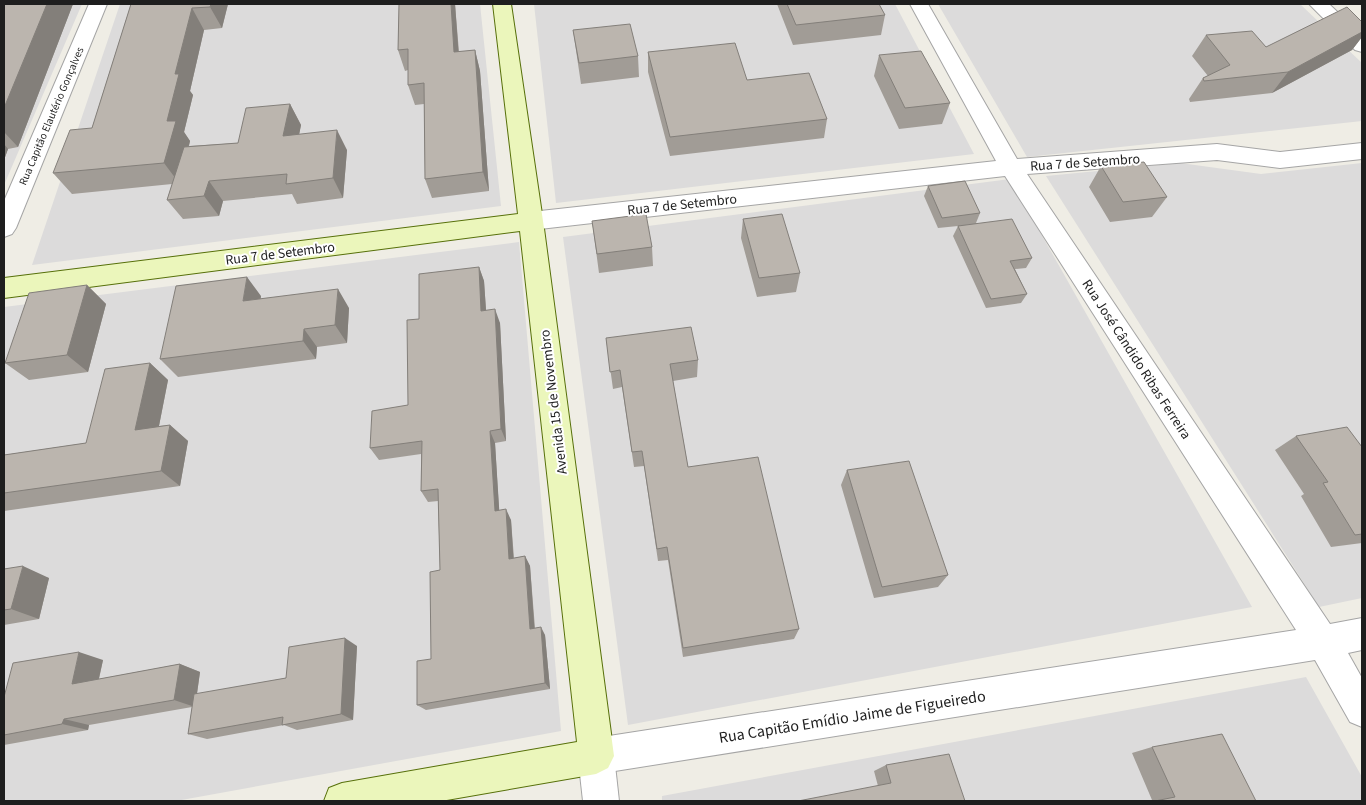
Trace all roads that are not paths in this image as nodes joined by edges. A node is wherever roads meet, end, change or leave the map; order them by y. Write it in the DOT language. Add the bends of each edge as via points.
graph roads {
  1 [pos="98,4"];
  2 [pos="502,4"];
  3 [pos="919,4"];
  4 [pos="1318,4"];
  5 [pos="1362,46"];
  6 [pos="1362,150"];
  7 [pos="1011,167"];
  8 [pos="531,221"];
  9 [pos="4,228"];
  10 [pos="4,288"];
  11 [pos="1362,634"];
  12 [pos="1323,642"];
  13 [pos="1362,710"];
  14 [pos="596,756"];
  15 [pos="342,801"];
  16 [pos="601,801"];
  1 -- 9 [label="street, Rua Capitão Elautério Gonçalves"];
  2 -- 8 [label="main road, Avenida 15 de Novembro"];
  3 -- 7 [label="street, Rua José Cândido Ribas Ferreira"];
  4 -- 5 [label="street"];
  6 -- 7 [label="street, Rua 7 de Setembro" via="1280,160 1217,152"];
  7 -- 8 [label="street, Rua 7 de Setembro"];
  7 -- 12 [label="street, Rua José Cândido Ribas Ferreira"];
  8 -- 10 [label="main road, Rua 7 de Setembro"];
  8 -- 14 [label="main road, Avenida 15 de Novembro"];
  11 -- 12 [label="street, Rua Capitão Emídio Jaime de Figueiredo"];
  12 -- 13 [label="street, Rua José Cândido Ribas Ferreira"];
  12 -- 14 [label="street, Rua Capitão Emídio Jaime de Figueiredo"];
  14 -- 15 [label="main road, Rua Capitão Emídio Jaime de Figueiredo"];
  14 -- 16 [label="street, Avenida 15 de Novembro"];
}
